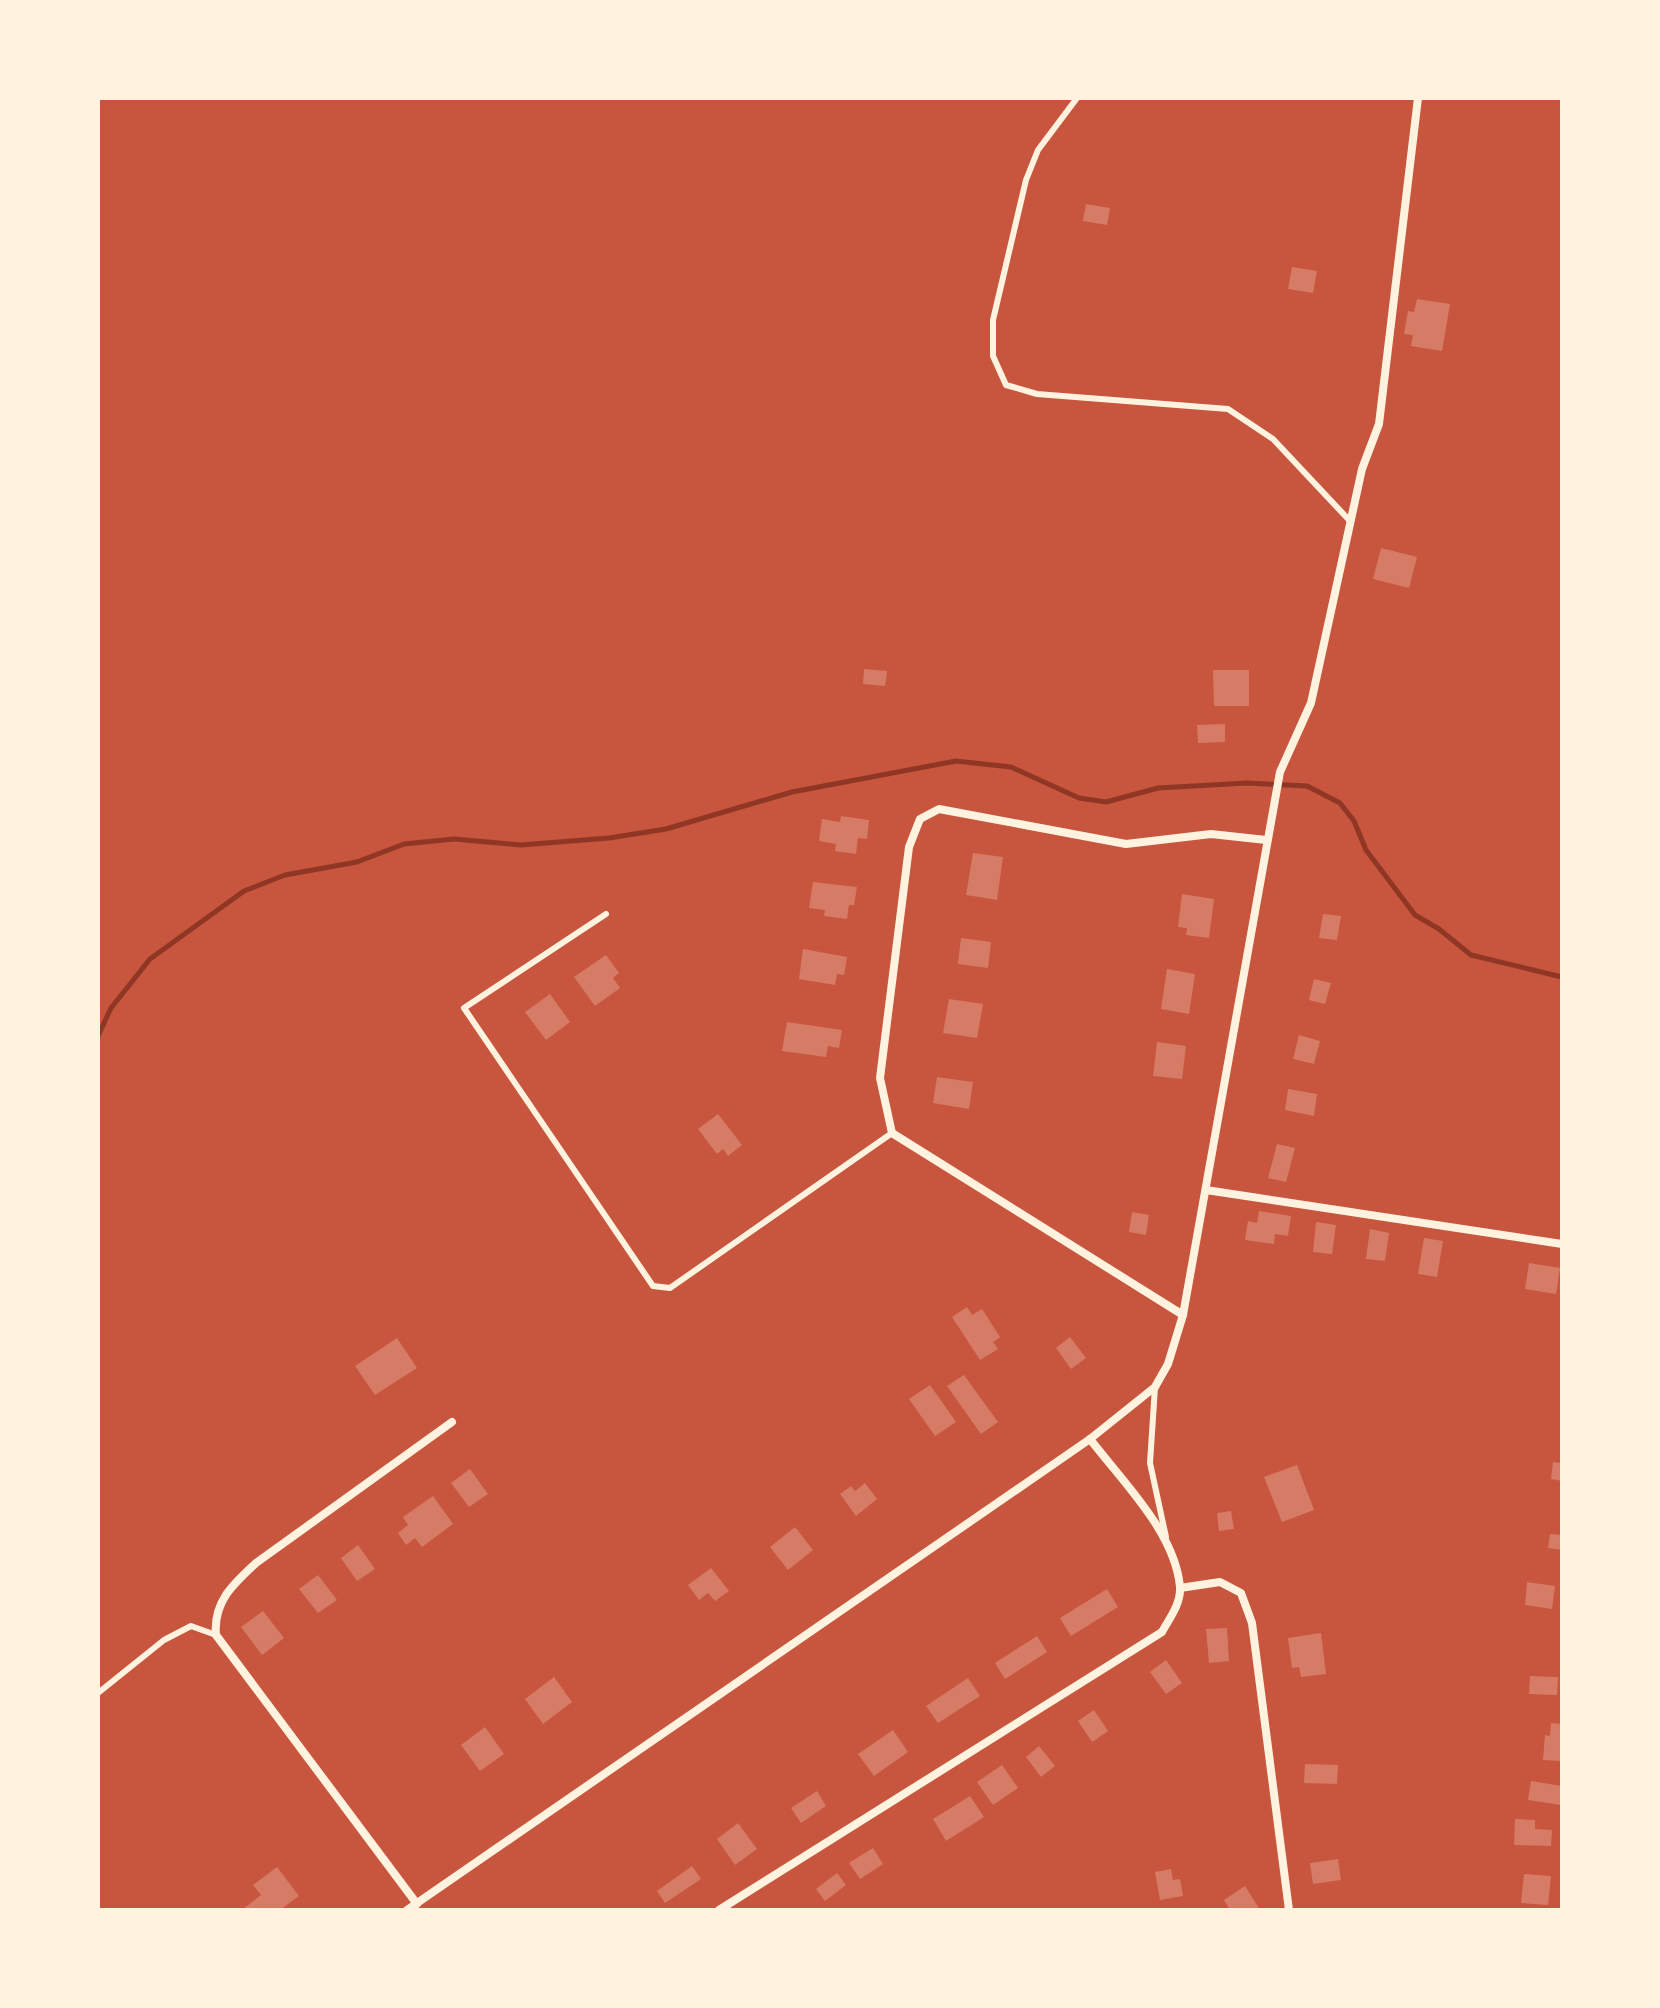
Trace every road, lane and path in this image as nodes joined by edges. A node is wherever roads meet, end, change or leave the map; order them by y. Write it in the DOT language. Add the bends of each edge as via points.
graph roads {
  1 [pos="1077,98"];
  2 [pos="1418,98"];
  3 [pos="1350,521"];
  4 [pos="1266,840"];
  5 [pos="606,914"];
  6 [pos="892,1133"];
  7 [pos="1206,1190"];
  8 [pos="1562,1244"];
  9 [pos="1183,1315"];
  10 [pos="1155,1387"];
  11 [pos="452,1422"];
  12 [pos="1090,1439"];
  13 [pos="1166,1541"];
  14 [pos="1180,1588"];
  15 [pos="216,1635"];
  16 [pos="98,1693"];
  17 [pos="417,1904"];
  18 [pos="407,1910"];
  19 [pos="719,1910"];
  20 [pos="1289,1910"];
  1 -- 3 [label="lane" via="1038,150 1026,180 993,320 993,356 1006,385 1037,394 1228,409 1273,439"];
  2 -- 3 [label="street" via="1379,424"];
  3 -- 4 [label="street" via="1311,703 1280,772"];
  4 -- 6 [label="street" via="1211,834 1126,844 956,810 939,809 920,819 909,847 880,1078"];
  4 -- 7 [label="street"];
  5 -- 6 [label="lane" via="464,1008 653,1286 670,1288"];
  6 -- 9 [label="street"];
  7 -- 8 [label="street"];
  7 -- 9 [label="street"];
  9 -- 10 [label="street"];
  10 -- 12 [label="street"];
  10 -- 13 [label="lane" via="1150,1463"];
  11 -- 15 [label="street" via="256,1563 228,1589 215,1619"];
  12 -- 13 [label="street"];
  12 -- 17 [label="street"];
  13 -- 14 [label="street"];
  14 -- 19 [label="street" via="1177,1606 1162,1632"];
  14 -- 20 [label="street" via="1220,1582 1241,1593 1252,1623"];
  15 -- 16 [label="lane" via="191,1626 164,1640"];
  15 -- 17 [label="street"];
  17 -- 18 [label="street"];
}
